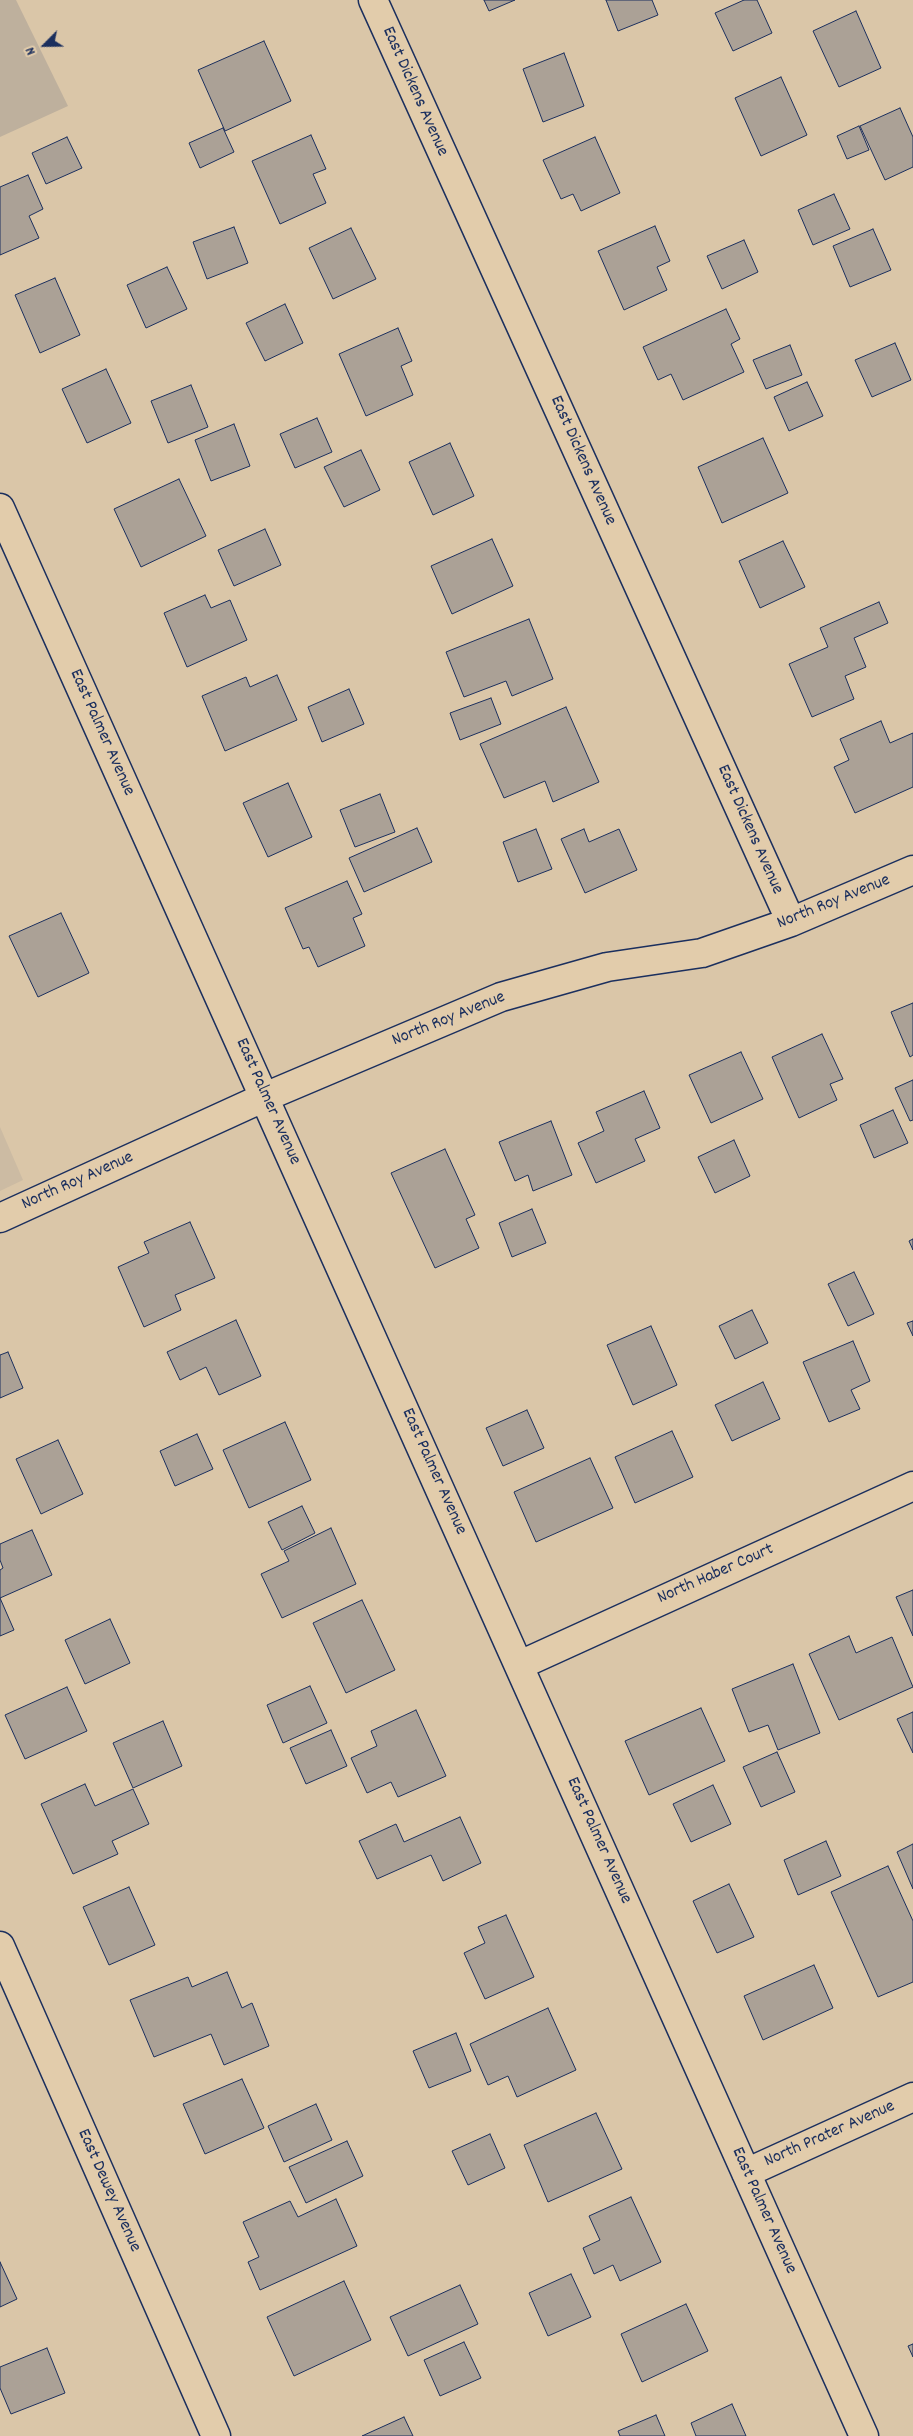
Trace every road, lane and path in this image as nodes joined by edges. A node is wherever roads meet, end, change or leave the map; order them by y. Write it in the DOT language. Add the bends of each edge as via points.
graph roads {
  1 [pos="373,0"];
  2 [pos="0,508"];
  3 [pos="913,870"];
  4 [pos="791,922"];
  5 [pos="265,1097"];
  6 [pos="0,1218"];
  7 [pos="913,1486"];
  8 [pos="520,1665"];
  9 [pos="0,1946"];
  10 [pos="913,2097"];
  11 [pos="746,2173"];
  12 [pos="216,2436"];
  13 [pos="864,2436"];
  1 -- 4 [label="street, East Dickens Avenue"];
  2 -- 5 [label="street, East Palmer Avenue"];
  3 -- 4 [label="street, North Roy Avenue"];
  4 -- 5 [label="street, North Roy Avenue" via="702,953 607,967 501,997"];
  5 -- 6 [label="street, North Roy Avenue"];
  5 -- 8 [label="street, East Palmer Avenue"];
  7 -- 8 [label="street, North Haber Court"];
  8 -- 11 [label="street, East Palmer Avenue"];
  9 -- 12 [label="street, East Dewey Avenue"];
  10 -- 11 [label="street, North Prater Avenue"];
  11 -- 13 [label="street, East Palmer Avenue"];
}
